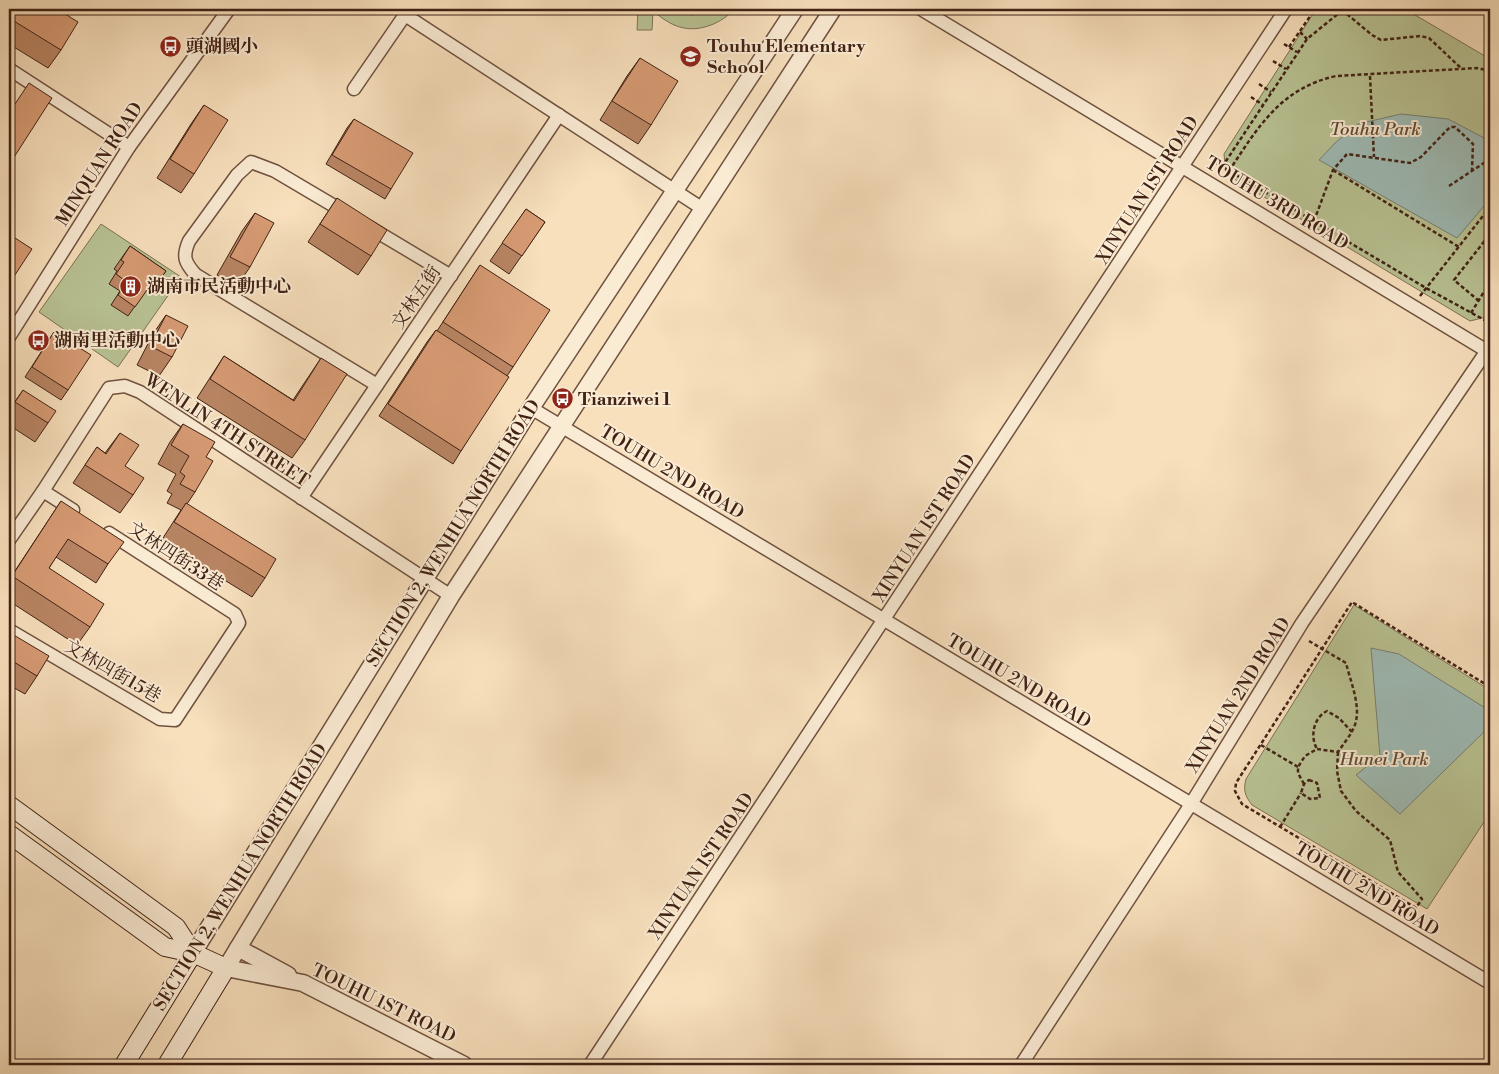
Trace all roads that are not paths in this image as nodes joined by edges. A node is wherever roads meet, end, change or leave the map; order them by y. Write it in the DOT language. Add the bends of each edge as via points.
graph roads {
  1 [pos="795,9"];
  2 [pos="833,9"];
  3 [pos="920,9"];
  4 [pos="1286,9"];
  5 [pos="224,10"];
  6 [pos="407,12"];
  7 [pos="10,73"];
  8 [pos="354,90"];
  9 [pos="559,115"];
  10 [pos="129,147"];
  11 [pos="1183,166"];
  12 [pos="675,190"];
  13 [pos="703,209"];
  14 [pos="451,276"];
  15 [pos="9,337"];
  16 [pos="1489,348"];
  17 [pos="377,385"];
  18 [pos="531,408"];
  19 [pos="561,426"];
  20 [pos="43,491"];
  21 [pos="301,498"];
  22 [pos="85,518"];
  23 [pos="102,528"];
  24 [pos="9,540"];
  25 [pos="423,578"];
  26 [pos="451,596"];
  27 [pos="884,621"];
  28 [pos="9,630"];
  29 [pos="208,670"];
  30 [pos="1191,804"];
  31 [pos="9,805"];
  32 [pos="9,834"];
  33 [pos="238,948"];
  34 [pos="193,953"];
  35 [pos="226,968"];
  36 [pos="303,983"];
  37 [pos="1490,983"];
  38 [pos="124,1065"];
  39 [pos="166,1065"];
  40 [pos="464,1065"];
  41 [pos="590,1065"];
  42 [pos="1021,1065"];
  1 -- 12 [label="street, SECTION 2, WENHUA NORTH ROAD"];
  2 -- 13 [label="street, SECTION 2, WENHUA NORTH ROAD"];
  3 -- 11 [label="street, TOUHU 3RD ROAD"];
  4 -- 11 [label="street, XINYUAN 1ST ROAD"];
  5 -- 10 [label="street, MINQUAN ROAD"];
  6 -- 8 [label="street"];
  6 -- 9 [label="street"];
  7 -- 10 [label="street"];
  9 -- 12 [label="street"];
  9 -- 14 [label="street, 文林五街"];
  10 -- 15 [label="street, MINQUAN ROAD"];
  11 -- 16 [label="street, TOUHU 3RD ROAD"];
  11 -- 27 [label="street, XINYUAN 1ST ROAD"];
  12 -- 13 [label="street"];
  12 -- 18 [label="street, SECTION 2, WENHUA NORTH ROAD"];
  13 -- 19 [label="street, SECTION 2, WENHUA NORTH ROAD"];
  14 -- 17 [label="street, 文林五街"];
  14 -- 17 [label="street" via="275,170 251,162 237,175 189,240 184,252 185,263 196,276"];
  16 -- 30 [label="street, XINYUAN 2ND ROAD" via="1302,623"];
  17 -- 21 [label="street, 文林五街"];
  18 -- 19 [label="street, TOUHU 2ND ROAD"];
  18 -- 25 [label="street, SECTION 2, WENHUA NORTH ROAD"];
  19 -- 26 [label="street, SECTION 2, WENHUA NORTH ROAD"];
  19 -- 27 [label="street, TOUHU 2ND ROAD"];
  20 -- 21 [label="street, WENLIN 4TH STREET" via="109,388 125,386 140,392"];
  20 -- 22 [label="street"];
  20 -- 24 [label="street, WENLIN 4TH STREET"];
  21 -- 25 [label="street, WENLIN 4TH STREET"];
  23 -- 29 [label="street, 文林四街33巷" via="235,614 239,623"];
  25 -- 26 [label="street, WENLIN 4TH STREET"];
  25 -- 34 [label="street, SECTION 2, WENHUA NORTH ROAD"];
  26 -- 33 [label="street, SECTION 2, WENHUA NORTH ROAD"];
  27 -- 30 [label="street, TOUHU 2ND ROAD"];
  27 -- 41 [label="street, XINYUAN 1ST ROAD"];
  28 -- 29 [label="street, 文林四街15巷" via="160,719 175,720"];
  30 -- 37 [label="street, TOUHU 2ND ROAD"];
  30 -- 42 [label="street, XINYUAN 2ND ROAD"];
  31 -- 34 [label="main road" via="176,927"];
  32 -- 34 [label="main road" via="165,947"];
  33 -- 35 [label="street, SECTION 2, WENHUA NORTH ROAD"];
  33 -- 36 [label="street"];
  34 -- 35 [label="main road"];
  34 -- 38 [label="main road, SECTION 2, WENHUA NORTH ROAD"];
  35 -- 36 [label="street, TOUHU 1ST ROAD"];
  35 -- 39 [label="main road, SECTION 2, WENHUA NORTH ROAD"];
  36 -- 40 [label="street, TOUHU 1ST ROAD"];
}
